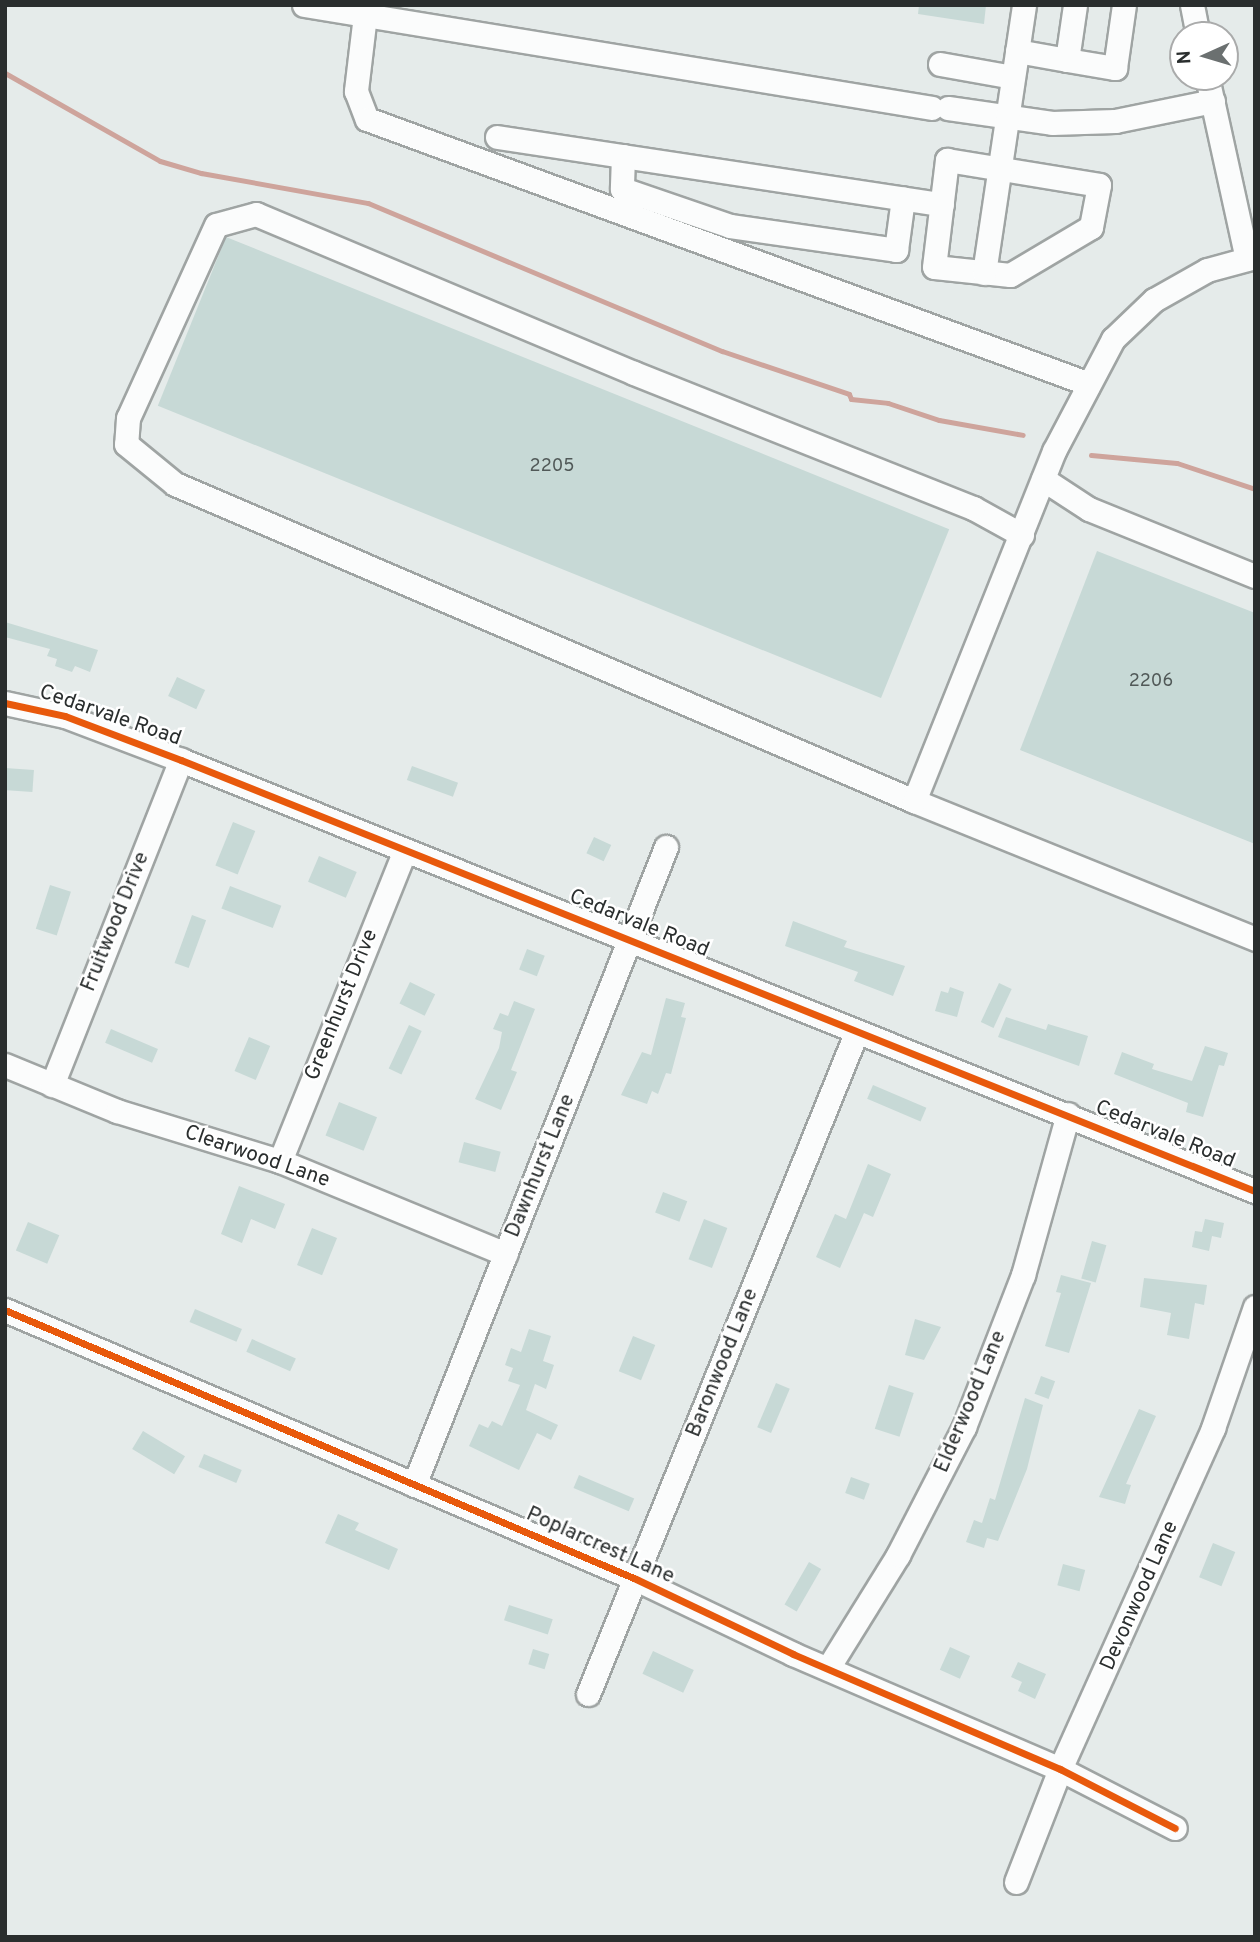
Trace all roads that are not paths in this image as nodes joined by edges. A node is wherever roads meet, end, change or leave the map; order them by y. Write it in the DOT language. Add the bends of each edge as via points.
graph roads {
  1 [pos="304,5"];
  2 [pos="1024,5"];
  3 [pos="1075,5"];
  4 [pos="1124,5"];
  5 [pos="365,15"];
  6 [pos="1017,51"];
  7 [pos="1067,60"];
  8 [pos="940,64"];
  9 [pos="1013,77"];
  10 [pos="1210,91"];
  11 [pos="1213,101"];
  12 [pos="1006,118"];
  13 [pos="497,138"];
  14 [pos="623,156"];
  15 [pos="999,168"];
  16 [pos="903,198"];
  17 [pos="942,204"];
  18 [pos="1251,258"];
  19 [pos="984,273"];
  20 [pos="1089,384"];
  21 [pos="1043,479"];
  22 [pos="1022,536"];
  23 [pos="1255,576"];
  24 [pos="5,704"];
  25 [pos="181,760"];
  26 [pos="914,801"];
  27 [pos="666,847"];
  28 [pos="405,850"];
  29 [pos="629,939"];
  30 [pos="1255,939"];
  31 [pos="856,1031"];
  32 [pos="5,1065"];
  33 [pos="52,1085"];
  34 [pos="1068,1114"];
  35 [pos="280,1161"];
  36 [pos="1255,1191"];
  37 [pos="506,1254"];
  38 [pos="1255,1307"];
  39 [pos="5,1310"];
  40 [pos="414,1485"];
  41 [pos="636,1579"];
  42 [pos="828,1668"];
  43 [pos="588,1694"];
  44 [pos="1060,1769"];
  45 [pos="1174,1828"];
  46 [pos="1016,1882"];
  1 -- 5 [label="street"];
  2 -- 6 [label="street"];
  3 -- 7 [label="street"];
  4 -- 7 [label="street" via="1115,68"];
  5 -- 12 [label="street"];
  5 -- 20 [label="street" via="356,92 367,119"];
  6 -- 7 [label="street"];
  6 -- 9 [label="street"];
  8 -- 9 [label="street"];
  9 -- 12 [label="street"];
  10 -- 11 [label="street"];
  11 -- 12 [label="street" via="1115,121 1052,123"];
  11 -- 18 [label="street"];
  12 -- 15 [label="street"];
  13 -- 14 [label="street"];
  14 -- 16 [label="street"];
  14 -- 16 [label="street" via="622,189 744,228 896,250"];
  15 -- 17 [label="street" via="947,160"];
  15 -- 19 [label="street"];
  15 -- 19 [label="street" via="1099,185 1091,227 1010,275"];
  16 -- 17 [label="street"];
  17 -- 19 [label="street" via="934,267"];
  18 -- 20 [label="street" via="1207,270 1154,300 1113,339"];
  20 -- 21 [label="street"];
  21 -- 22 [label="street"];
  21 -- 23 [label="street" via="1089,509"];
  22 -- 26 [label="street"];
  22 -- 26 [label="street" via="973,508 634,373 256,214 216,225 128,418 126,444 175,484"];
  24 -- 25 [label="street, Cedarvale Road" via="55,712"];
  25 -- 28 [label="street, Cedarvale Road"];
  25 -- 33 [label="street, Fruitwood Drive"];
  26 -- 30 [label="street"];
  27 -- 29 [label="street, Dawnhurst Lane"];
  28 -- 29 [label="street, Cedarvale Road"];
  28 -- 35 [label="street, Greenhurst Drive"];
  29 -- 31 [label="street, Cedarvale Road"];
  29 -- 37 [label="street, Dawnhurst Lane"];
  31 -- 34 [label="street, Cedarvale Road"];
  31 -- 41 [label="street, Baronwood Lane"];
  32 -- 33 [label="street, Clearwood Lane"];
  33 -- 35 [label="street, Clearwood Lane" via="117,1111"];
  34 -- 36 [label="street, Cedarvale Road"];
  34 -- 42 [label="street, Elderwood Lane" via="1023,1275 964,1427 898,1555"];
  35 -- 37 [label="street, Clearwood Lane"];
  37 -- 40 [label="street, Dawnhurst Lane"];
  38 -- 44 [label="street, Devonwood Lane" via="1197,1465"];
  39 -- 40 [label="street, Poplarcrest Lane"];
  40 -- 41 [label="street, Poplarcrest Lane"];
  41 -- 42 [label="street, Poplarcrest Lane"];
  41 -- 43 [label="street, Baronwood Lane"];
  42 -- 44 [label="street, Poplarcrest Lane"];
  44 -- 45 [label="street, Poplarcrest Lane"];
  44 -- 46 [label="street, Devonwood Lane"];
}
